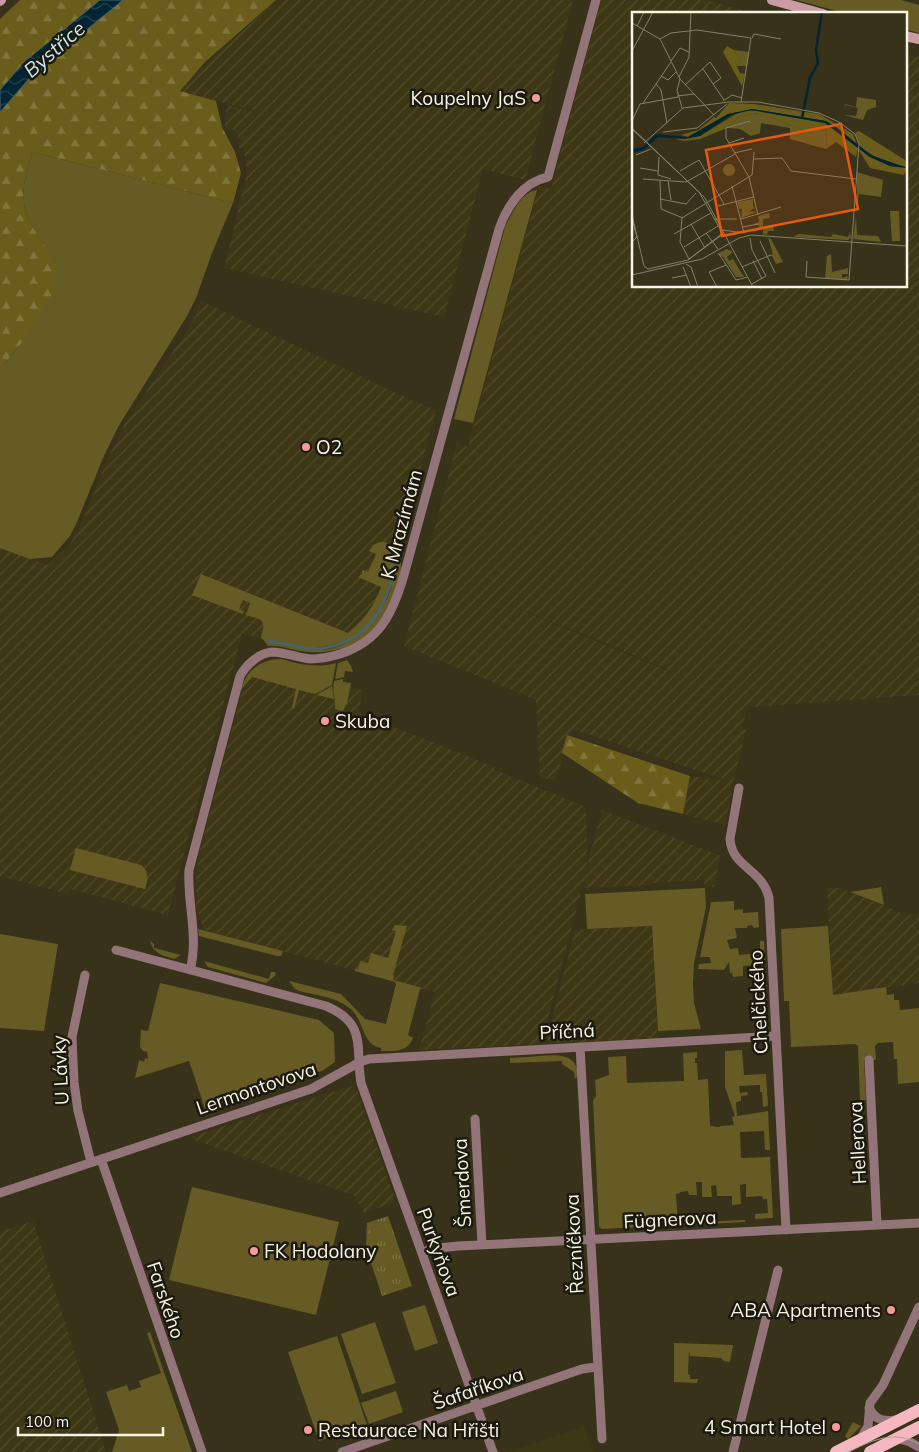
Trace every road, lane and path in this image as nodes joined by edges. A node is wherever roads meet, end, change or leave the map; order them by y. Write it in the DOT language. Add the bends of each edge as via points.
graph roads {
  1 [pos="596,0"];
  2 [pos="772,0"];
  3 [pos="816,12"];
  4 [pos="906,36"];
  5 [pos="919,39"];
  6 [pos="739,788"];
  7 [pos="116,950"];
  8 [pos="190,970"];
  9 [pos="85,975"];
  10 [pos="776,1036"];
  11 [pos="580,1047"];
  12 [pos="870,1060"];
  13 [pos="360,1062"];
  14 [pos="475,1119"];
  15 [pos="101,1159"];
  16 [pos="91,1162"];
  17 [pos="0,1193"];
  18 [pos="919,1223"];
  19 [pos="877,1225"];
  20 [pos="786,1230"];
  21 [pos="590,1239"];
  22 [pos="482,1245"];
  23 [pos="422,1252"];
  24 [pos="778,1270"];
  25 [pos="919,1307"];
  26 [pos="596,1367"];
  27 [pos="476,1405"];
  28 [pos="868,1408"];
  29 [pos="919,1410"];
  30 [pos="898,1420"];
  31 [pos="919,1427"];
  32 [pos="895,1438"];
  33 [pos="602,1439"];
  34 [pos="860,1440"];
  35 [pos="919,1447"];
  36 [pos="202,1452"];
  37 [pos="342,1452"];
  38 [pos="493,1452"];
  39 [pos="733,1452"];
  40 [pos="836,1452"];
  41 [pos="870,1452"];
  1 -- 8 [label="street, K Mrazírnám" via="548,177 534,182 515,198 499,229 394,607 373,636 350,650 318,658 268,653 248,665 240,676 189,870 194,947"];
  2 -- 3 [label="street"];
  4 -- 5 [label="street"];
  6 -- 10 [label="street, Chelčického" via="731,847 737,859 759,877 767,890"];
  7 -- 8 [label="street"];
  8 -- 13 [label="street" via="338,1012 353,1026"];
  9 -- 16 [label="street, U Lávky" via="72,1037 79,1117"];
  10 -- 11 [label="street, Příčná"];
  10 -- 20 [label="street, Chelčického"];
  11 -- 13 [label="street, Příčná" via="376,1058"];
  11 -- 21 [label="street, Řezníčkova"];
  12 -- 19 [label="street, Hellerova"];
  13 -- 15 [label="street, Lermontovova" via="311,1089"];
  13 -- 23 [label="street, Purkyňova" via="361,1083"];
  14 -- 22 [label="street, Šmerdova"];
  15 -- 16 [label="street, Lermontovova"];
  15 -- 36 [label="street, Farského"];
  16 -- 17 [label="street, Lermontovova"];
  18 -- 19 [label="street, Fügnerova"];
  19 -- 20 [label="street, Fügnerova"];
  20 -- 21 [label="street, Fügnerova"];
  21 -- 22 [label="street, Fügnerova"];
  21 -- 26 [label="street, Řezníčkova"];
  22 -- 23 [label="street, Fügnerova"];
  23 -- 27 [label="street, Purkyňova"];
  24 -- 39 [label="street"];
  25 -- 28 [label="street" via="883,1385"];
  26 -- 27 [label="street, Šafaříkova"];
  26 -- 33 [label="street, Řezníčkova"];
  27 -- 37 [label="street, Šafaříkova"];
  27 -- 38 [label="street, Purkyňova"];
  28 -- 30 [label="street" via="880,1420"];
  28 -- 34 [label="street" via="868,1426"];
  29 -- 30 [label="main road"];
  30 -- 34 [label="main road"];
  31 -- 32 [label="main road"];
  32 -- 35 [label="street"];
  32 -- 41 [label="main road"];
  34 -- 40 [label="main road"];
}
